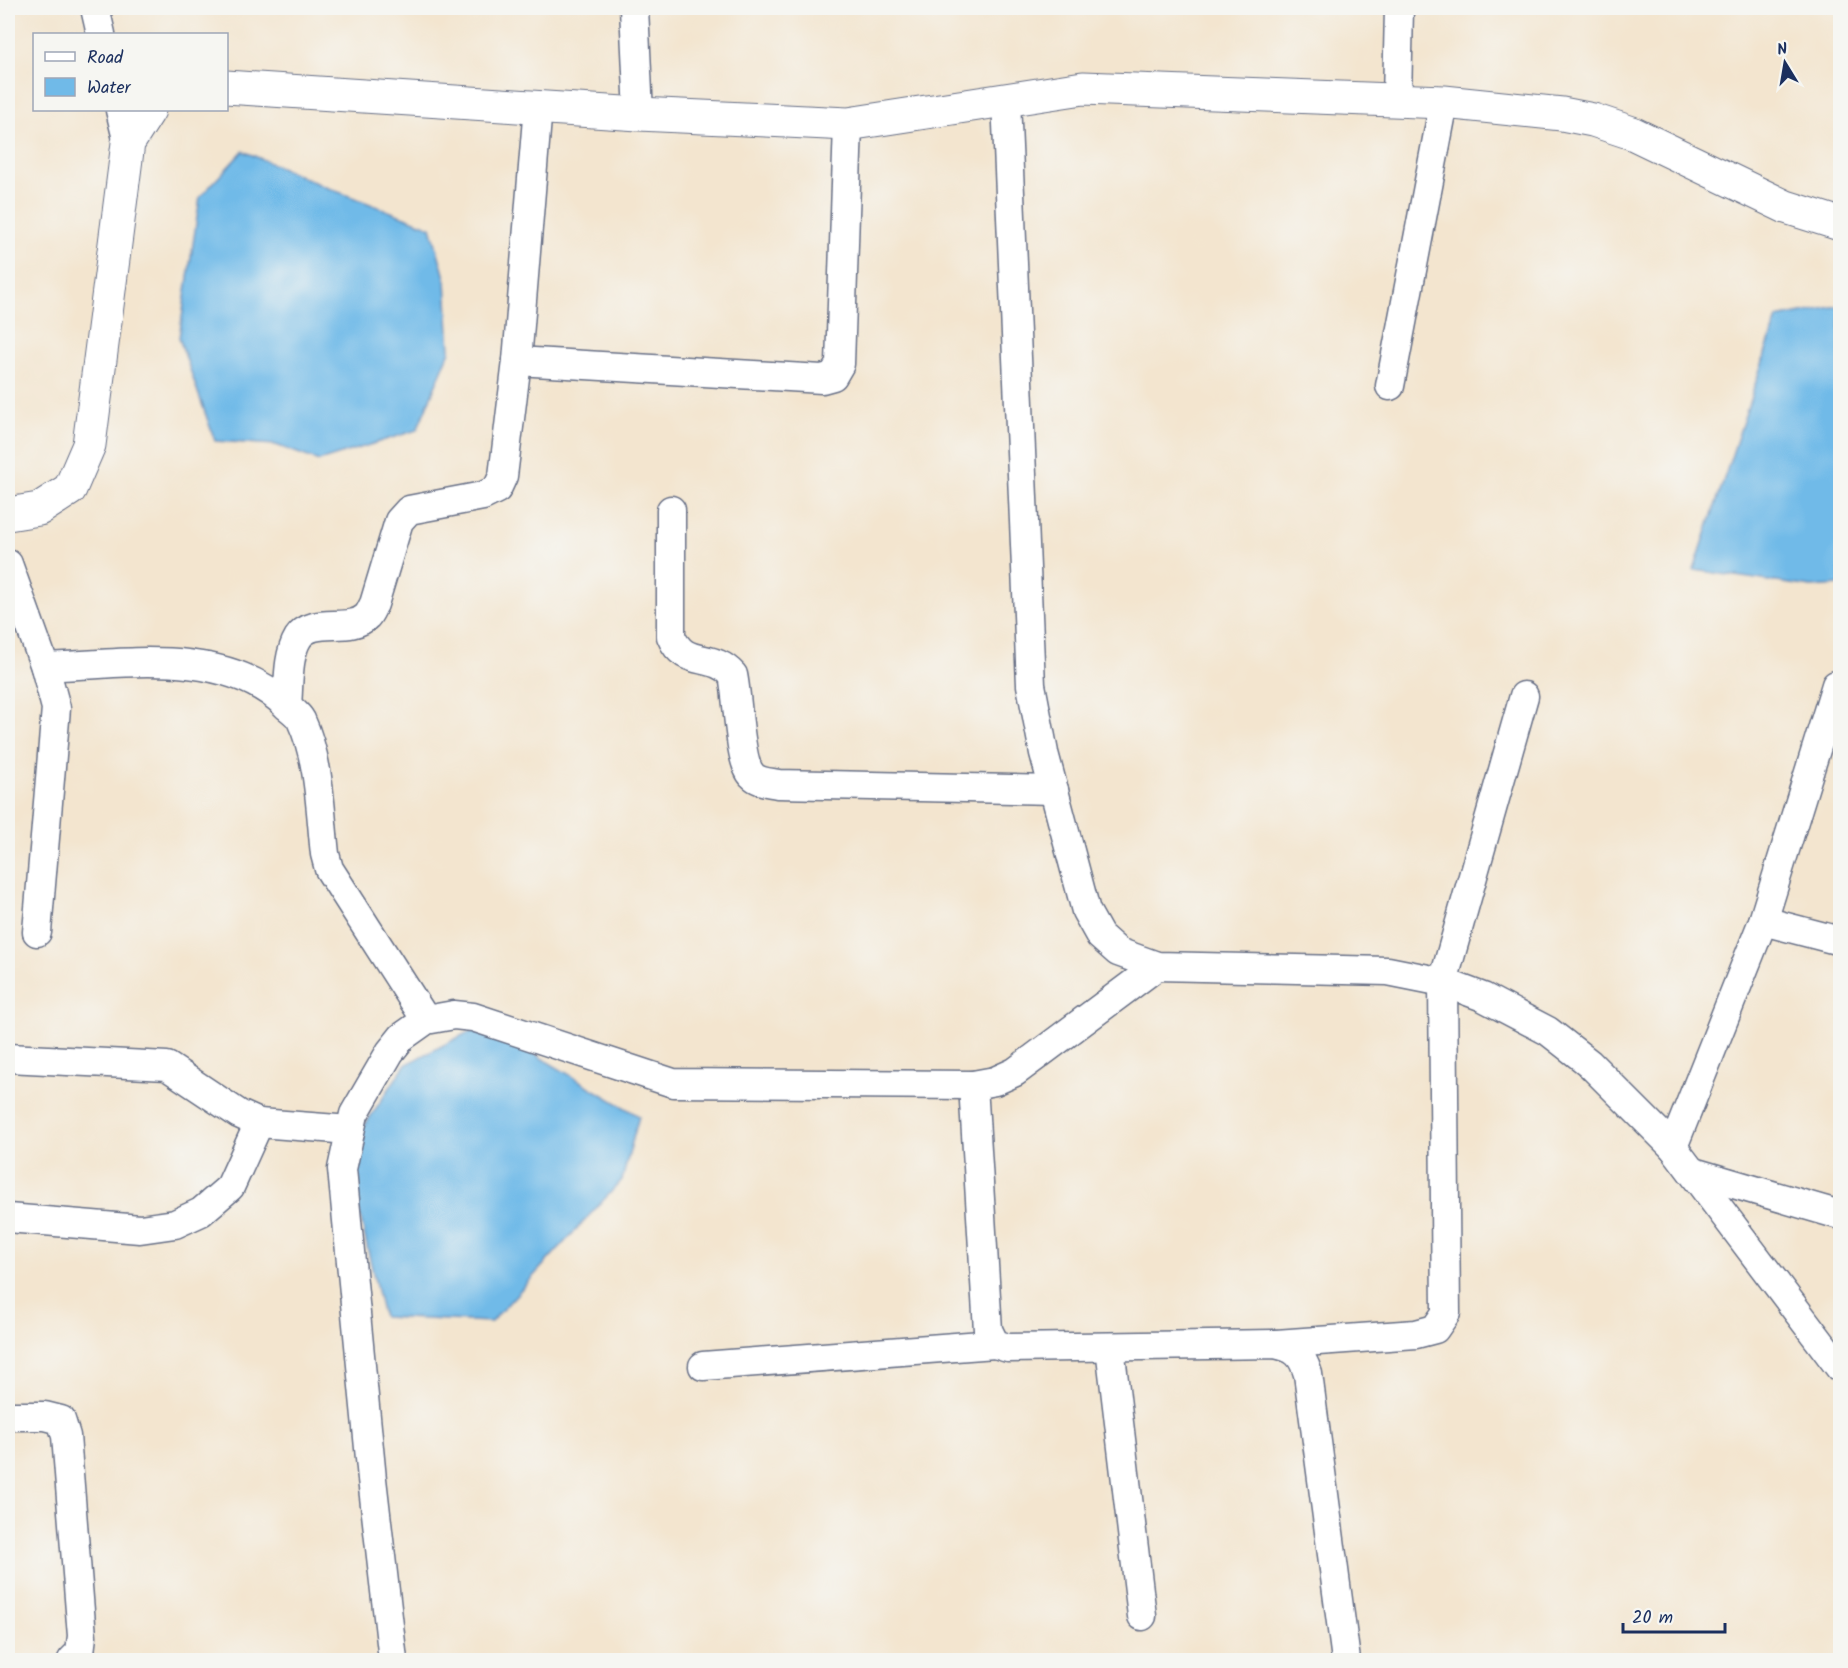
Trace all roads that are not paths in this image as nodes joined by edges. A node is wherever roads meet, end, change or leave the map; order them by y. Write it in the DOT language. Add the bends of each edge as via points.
graph roads {
  1 [pos="95,8"];
  2 [pos="634,8"];
  3 [pos="1399,8"];
  4 [pos="101,33"];
  5 [pos="228,87"];
  6 [pos="1006,100"];
  7 [pos="1397,100"];
  8 [pos="1443,102"];
  9 [pos="538,106"];
  10 [pos="120,111"];
  11 [pos="148,111"];
  12 [pos="639,114"];
  13 [pos="848,124"];
  14 [pos="128,143"];
  15 [pos="1840,224"];
  16 [pos="517,362"];
  17 [pos="1390,386"];
  18 [pos="671,510"];
  19 [pos="8,514"];
  20 [pos="8,564"];
  21 [pos="45,666"];
  22 [pos="1836,685"];
  23 [pos="1524,696"];
  24 [pos="287,706"];
  25 [pos="1054,790"];
  26 [pos="1763,921"];
  27 [pos="37,932"];
  28 [pos="1840,941"];
  29 [pos="1157,966"];
  30 [pos="1443,982"];
  31 [pos="426,1020"];
  32 [pos="8,1058"];
  33 [pos="973,1084"];
  34 [pos="259,1123"];
  35 [pos="350,1130"];
  36 [pos="1673,1147"];
  37 [pos="1693,1172"];
  38 [pos="1840,1215"];
  39 [pos="8,1218"];
  40 [pos="995,1344"];
  41 [pos="1275,1344"];
  42 [pos="1110,1347"];
  43 [pos="703,1366"];
  44 [pos="1840,1368"];
  45 [pos="8,1416"];
  46 [pos="1142,1616"];
  47 [pos="72,1660"];
  48 [pos="393,1660"];
  49 [pos="1346,1660"];
  1 -- 4 [label="street"];
  2 -- 12 [label="street"];
  3 -- 7 [label="street"];
  5 -- 9 [label="main road"];
  6 -- 7 [label="main road" via="1083,88"];
  6 -- 13 [label="main road"];
  6 -- 25 [label="street" via="1030,685"];
  7 -- 8 [label="main road"];
  8 -- 15 [label="main road" via="1593,120 1632,133 1786,207"];
  8 -- 17 [label="street"];
  9 -- 12 [label="main road"];
  9 -- 16 [label="street"];
  10 -- 14 [label="street"];
  11 -- 14 [label="main road"];
  12 -- 13 [label="main road"];
  13 -- 16 [label="street" via="840,363 833,376 822,379"];
  14 -- 19 [label="main road" via="89,445 70,489 39,509"];
  16 -- 24 [label="street" via="503,477 497,489 483,496 410,510 399,521 367,616 356,622 312,627 300,635 293,649"];
  18 -- 25 [label="street" via="671,636 676,649 685,656 715,662 733,675 744,760 751,775 778,784"];
  20 -- 21 [label="street"];
  21 -- 24 [label="street" via="203,666 244,678 274,693"];
  21 -- 27 [label="street" via="56,708"];
  22 -- 26 [label="street"];
  23 -- 30 [label="street"];
  24 -- 31 [label="street" via="300,718 314,758 329,869"];
  25 -- 29 [label="street" via="1086,911 1100,936 1118,952"];
  26 -- 28 [label="street"];
  26 -- 36 [label="street"];
  29 -- 30 [label="street" via="1388,971"];
  29 -- 33 [label="street" via="1015,1072 995,1081"];
  30 -- 36 [label="street" via="1548,1030 1589,1063"];
  30 -- 41 [label="street" via="1446,1313 1435,1329 1416,1334"];
  31 -- 33 [label="street" via="454,1015 472,1017 673,1083"];
  31 -- 35 [label="street" via="402,1037 390,1052 354,1114"];
  32 -- 34 [label="street" via="166,1066"];
  33 -- 40 [label="street" via="988,1330"];
  34 -- 35 [label="street"];
  34 -- 39 [label="street" via="230,1186 201,1212 176,1224 140,1229"];
  35 -- 48 [label="street" via="342,1169"];
  36 -- 37 [label="street"];
  37 -- 38 [label="street"];
  37 -- 44 [label="street"];
  40 -- 42 [label="street" via="1008,1348"];
  40 -- 43 [label="street"];
  41 -- 42 [label="street"];
  41 -- 49 [label="street" via="1292,1347 1303,1358 1308,1374"];
  42 -- 46 [label="street"];
  45 -- 47 [label="street" via="61,1420 66,1436 82,1636 80,1652"];
}
